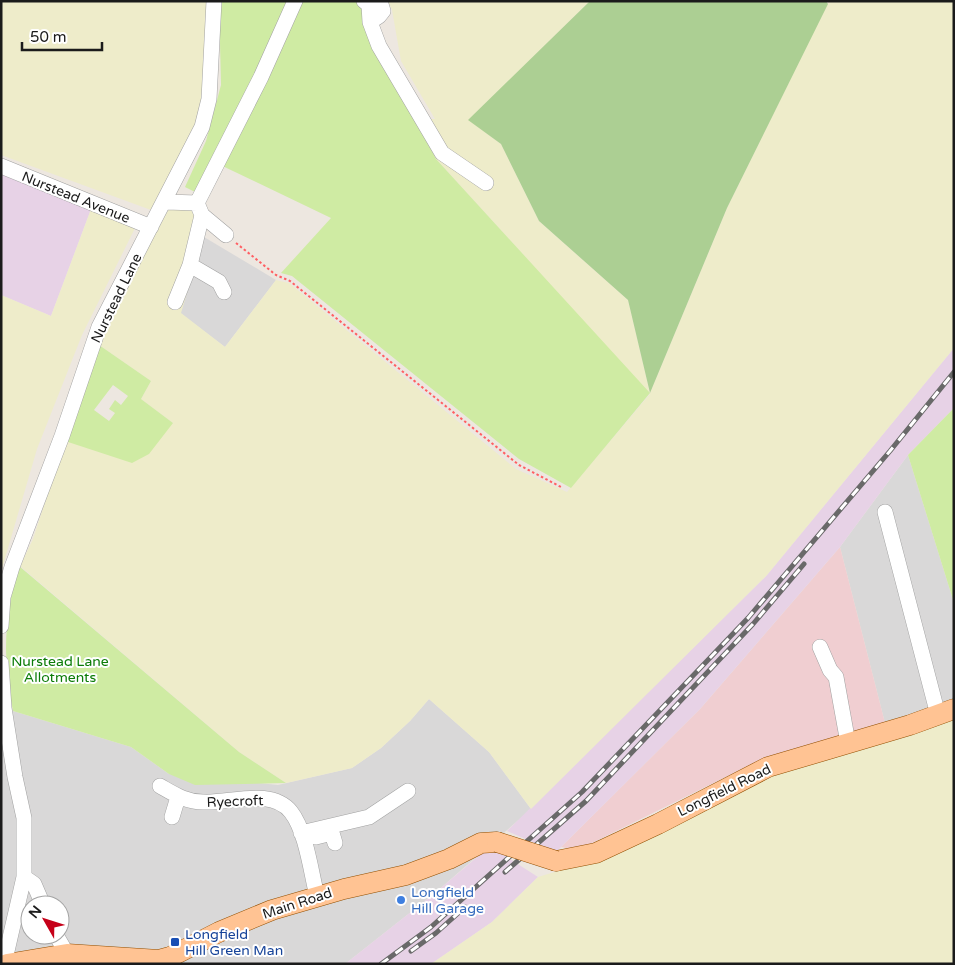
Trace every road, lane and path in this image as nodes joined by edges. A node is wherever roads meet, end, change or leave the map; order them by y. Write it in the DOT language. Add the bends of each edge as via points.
graph roads {
  1 [pos="214,1"];
  2 [pos="295,1"];
  3 [pos="364,1"];
  4 [pos="380,1"];
  5 [pos="370,22"];
  6 [pos="1,166"];
  7 [pos="486,183"];
  8 [pos="166,202"];
  9 [pos="200,209"];
  10 [pos="152,227"];
  11 [pos="226,235"];
  12 [pos="190,265"];
  13 [pos="224,292"];
  14 [pos="175,302"];
  15 [pos="561,487"];
  16 [pos="886,512"];
  17 [pos="1,626"];
  18 [pos="820,647"];
  19 [pos="1,664"];
  20 [pos="946,712"];
  21 [pos="848,743"];
  22 [pos="160,786"];
  23 [pos="408,790"];
  24 [pos="178,797"];
  25 [pos="172,817"];
  26 [pos="302,837"];
  27 [pos="335,842"];
  28 [pos="556,861"];
  29 [pos="24,877"];
  30 [pos="39,895"];
  31 [pos="317,896"];
  32 [pos="62,945"];
  33 [pos="67,954"];
  34 [pos="160,962"];
  35 [pos="6,964"];
  1 -- 8 [label="street, Nurstead Lane" via="210,100 202,127"];
  2 -- 9 [label="street"];
  3 -- 5 [label="street" via="369,5"];
  4 -- 5 [label="street" via="383,11"];
  5 -- 7 [label="street" via="379,46 442,153"];
  6 -- 10 [label="street, Nurstead Avenue"];
  8 -- 9 [label="street"];
  8 -- 10 [label="street, Nurstead Lane"];
  9 -- 11 [label="street"];
  9 -- 12 [label="street"];
  10 -- 17 [label="street, Nurstead Lane" via="99,327 12,567 3,597"];
  11 -- 15 [label="path" via="276,275 290,280 519,465"];
  12 -- 13 [label="street" via="219,282"];
  12 -- 14 [label="street"];
  16 -- 20 [label="street"];
  18 -- 21 [label="street" via="836,677"];
  19 -- 29 [label="street" via="14,777 24,818"];
  20 -- 21 [label="main road, Longfield Road"];
  21 -- 28 [label="main road, Longfield Road" via="768,767 596,853"];
  22 -- 24 [label="street, Ryecroft"];
  23 -- 26 [label="street" via="369,818"];
  24 -- 25 [label="street"];
  24 -- 26 [label="street, Ryecroft" via="203,802 264,798 291,811"];
  26 -- 27 [label="street" via="332,833"];
  26 -- 31 [label="street, Ryecroft"];
  28 -- 31 [label="main road, Main Road, bridge" via="497,842 482,843 406,875"];
  29 -- 30 [label="street" via="34,884"];
  29 -- 35 [label="street"];
  31 -- 34 [label="main road, Main Road" via="219,932"];
  32 -- 33 [label="street"];
  33 -- 34 [label="main road, Main Road"];
  33 -- 35 [label="main road, Main Road"];
}
